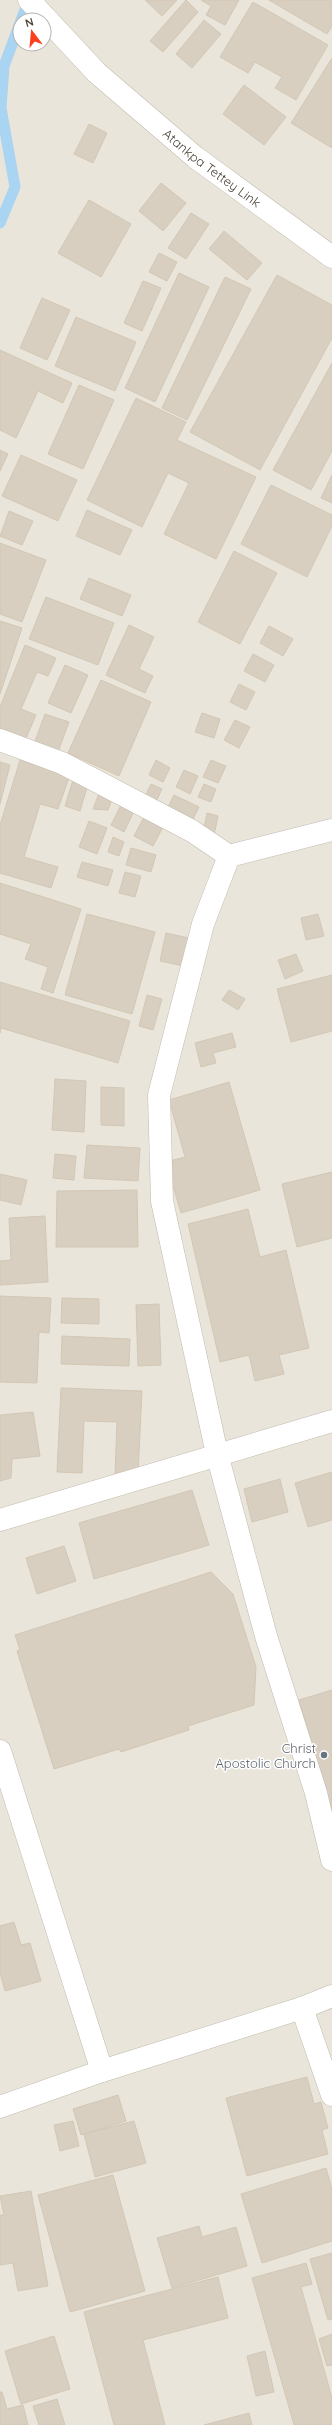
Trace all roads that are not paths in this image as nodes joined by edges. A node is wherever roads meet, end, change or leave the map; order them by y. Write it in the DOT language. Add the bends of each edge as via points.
graph roads {
  1 [pos="29,0"];
  2 [pos="332,257"];
  3 [pos="0,740"];
  4 [pos="332,830"];
  5 [pos="229,856"];
  6 [pos="332,1421"];
  7 [pos="217,1454"];
  8 [pos="0,1520"];
  9 [pos="0,1752"];
  10 [pos="332,1860"];
  11 [pos="332,1996"];
  12 [pos="302,2008"];
  13 [pos="102,2071"];
  14 [pos="332,2095"];
  15 [pos="0,2107"];
  1 -- 2 [label="street, Atankpa Tettey Link" via="97,73 195,157"];
  3 -- 5 [label="street" via="62,763 192,831"];
  4 -- 5 [label="street"];
  5 -- 7 [label="street" via="203,924 159,1095 164,1216"];
  6 -- 7 [label="street"];
  7 -- 8 [label="street"];
  7 -- 10 [label="street" via="266,1636 316,1793"];
  9 -- 13 [label="street"];
  11 -- 12 [label="street"];
  12 -- 13 [label="street"];
  12 -- 14 [label="street"];
  13 -- 15 [label="street"];
}
